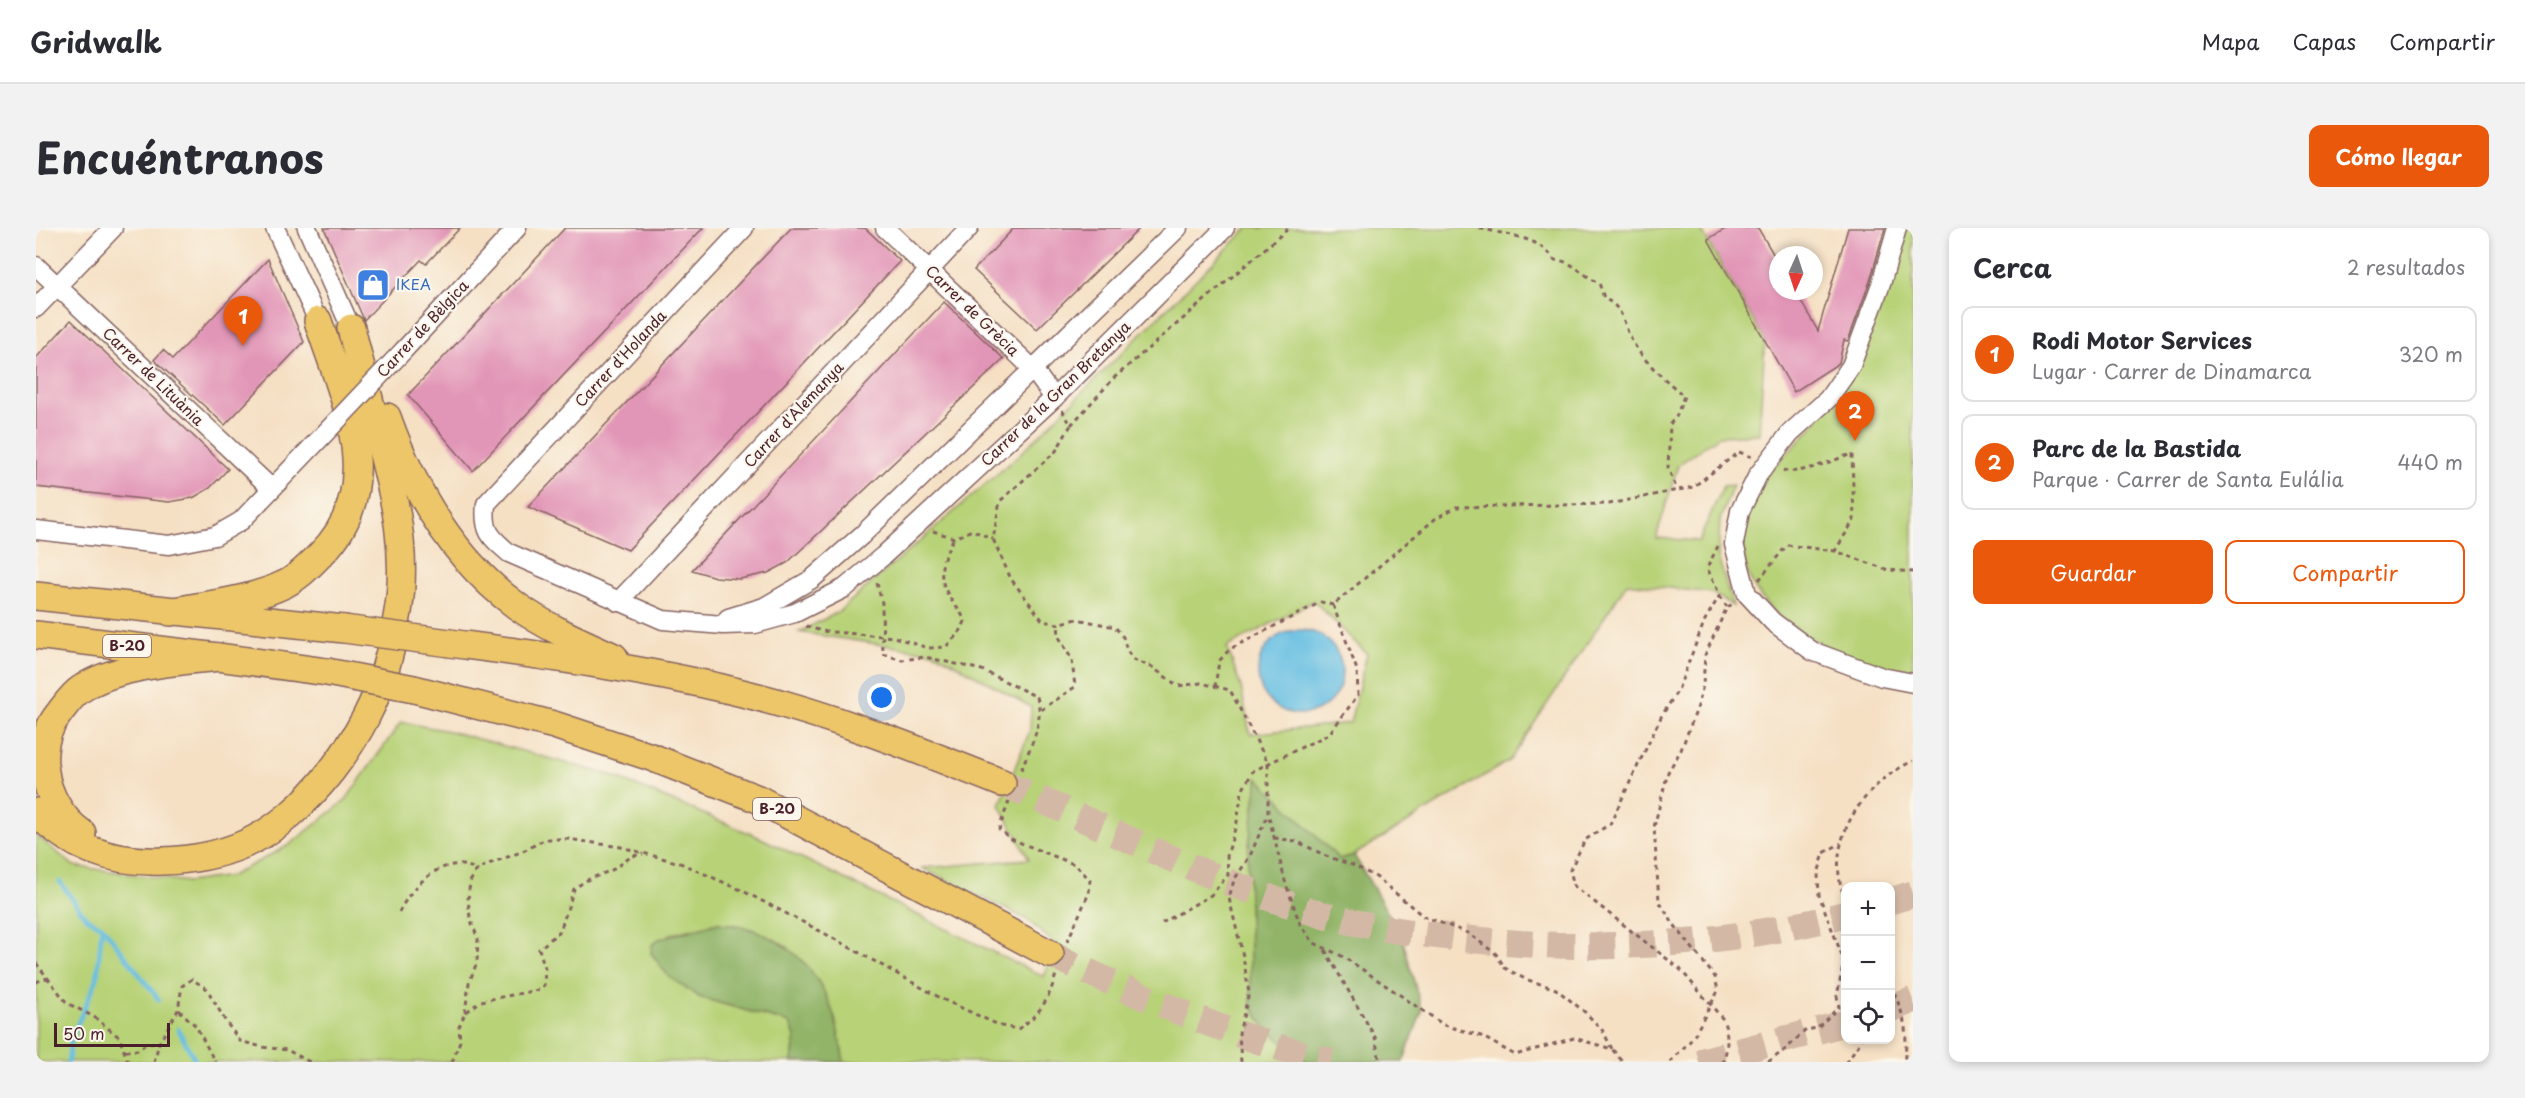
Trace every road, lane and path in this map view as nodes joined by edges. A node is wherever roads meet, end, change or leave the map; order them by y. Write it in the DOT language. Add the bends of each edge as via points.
graph roads {
  1 [pos="113,228"];
  2 [pos="275,228"];
  3 [pos="307,228"];
  4 [pos="517,228"];
  5 [pos="744,228"];
  6 [pos="885,228"];
  7 [pos="969,228"];
  8 [pos="1178,228"];
  9 [pos="1225,228"];
  10 [pos="1289,228"];
  11 [pos="1480,228"];
  12 [pos="1897,228"];
  13 [pos="36,266"];
  14 [pos="930,270"];
  15 [pos="57,285"];
  16 [pos="36,308"];
  17 [pos="318,321"];
  18 [pos="351,328"];
  19 [pos="1032,368"];
  20 [pos="1054,398"];
  21 [pos="1071,424"];
  22 [pos="379,440"];
  23 [pos="1767,463"];
  24 [pos="271,488"];
  25 [pos="497,490"];
  26 [pos="1677,490"];
  27 [pos="36,530"];
  28 [pos="910,531"];
  29 [pos="862,534"];
  30 [pos="954,538"];
  31 [pos="993,539"];
  32 [pos="1719,541"];
  33 [pos="1835,551"];
  34 [pos="877,561"];
  35 [pos="1913,572"];
  36 [pos="1747,594"];
  37 [pos="1720,595"];
  38 [pos="36,596"];
  39 [pos="618,602"];
  40 [pos="1333,605"];
  41 [pos="1727,607"];
  42 [pos="170,612"];
  43 [pos="795,613"];
  44 [pos="1058,624"];
  45 [pos="706,625"];
  46 [pos="36,635"];
  47 [pos="883,637"];
  48 [pos="218,657"];
  49 [pos="651,673"];
  50 [pos="1913,683"];
  51 [pos="1215,687"];
  52 [pos="1041,710"];
  53 [pos="1913,760"];
  54 [pos="1268,763"];
  55 [pos="1011,784"];
  56 [pos="36,812"];
  57 [pos="1268,813"];
  58 [pos="1274,838"];
  59 [pos="1841,843"];
  60 [pos="644,854"];
  61 [pos="165,861"];
  62 [pos="478,871"];
  63 [pos="1228,875"];
  64 [pos="1234,880"];
  65 [pos="1841,886"];
  66 [pos="399,912"];
  67 [pos="1162,923"];
  68 [pos="1324,948"];
  69 [pos="1841,953"];
  70 [pos="1058,956"];
  71 [pos="36,963"];
  72 [pos="1841,976"];
  73 [pos="47,978"];
  74 [pos="36,982"];
  75 [pos="1892,990"];
  76 [pos="1711,1007"];
  77 [pos="178,1010"];
  78 [pos="465,1013"];
  79 [pos="159,1043"];
  80 [pos="1859,1044"];
  81 [pos="1612,1049"];
  82 [pos="124,1052"];
  83 [pos="128,1062"];
  84 [pos="154,1062"];
  85 [pos="215,1062"];
  86 [pos="310,1062"];
  87 [pos="452,1062"];
  88 [pos="1241,1062"];
  89 [pos="1380,1062"];
  90 [pos="1623,1062"];
  91 [pos="1670,1062"];
  92 [pos="1723,1062"];
  93 [pos="1768,1062"];
  94 [pos="1846,1062"];
  95 [pos="1904,1062"];
  1 -- 15 [label="street"];
  2 -- 17 [label="street"];
  3 -- 18 [label="street"];
  4 -- 24 [label="street, Carrer de Bèlgica, bridge"];
  5 -- 25 [label="street, Carrer d'Holanda"];
  6 -- 14 [label="street, Carrer de Grècia"];
  7 -- 14 [label="street, Carrer d'Alemanya"];
  8 -- 19 [label="street, Carrer de la Gran Bretanya"];
  9 -- 20 [label="street, Carrer de la Gran Bretanya"];
  10 -- 21 [label="path" via="1115,377"];
  11 -- 26 [label="path" via="1522,237 1546,248 1555,260 1566,260 1599,283 1604,298 1614,303 1625,319 1633,344 1683,396 1670,424 1668,468"];
  12 -- 23 [label="street" via="1851,366 1828,399 1790,432"];
  13 -- 15 [label="street, Carrer de Lituània"];
  14 -- 19 [label="street, Carrer de Grècia"];
  14 -- 39 [label="street, Carrer d'Alemanya"];
  15 -- 16 [label="street"];
  15 -- 24 [label="street, Carrer de Lituània"];
  17 -- 22 [label="highway"];
  17 -- 42 [label="highway" via="354,430 356,492 340,533 302,573 285,584 249,596"];
  18 -- 22 [label="highway"];
  18 -- 49 [label="highway" via="416,481 457,549 482,579 518,607"];
  19 -- 20 [label="street, Carrer de Grècia"];
  19 -- 29 [label="street, Carrer de la Gran Bretanya"];
  20 -- 21 [label="path"];
  20 -- 28 [label="street, Carrer de la Gran Bretanya"];
  21 -- 31 [label="path" via="1056,451 1000,501"];
  22 -- 61 [label="highway" via="399,521 400,588 386,667 359,729 317,787 278,825 244,845 216,855"];
  23 -- 26 [label="path" via="1739,452 1693,487"];
  23 -- 33 [label="path" via="1786,472 1852,454 1854,520"];
  23 -- 36 [label="street" via="1740,511 1734,544"];
  24 -- 27 [label="street, Carrer de Bèlgica" via="228,530 184,543 144,543"];
  25 -- 39 [label="street, Carrer de la Gran Bretanya" via="486,504 484,520 491,538 509,553"];
  26 -- 40 [label="path" via="1609,504 1456,507 1435,519"];
  28 -- 30 [label="path" via="938,531"];
  28 -- 34 [label="street, Carrer de la Gran Bretanya"];
  29 -- 34 [label="street"];
  29 -- 45 [label="street, Carrer de la Gran Bretanya" via="812,579 764,607"];
  30 -- 31 [label="path" via="972,530"];
  30 -- 47 [label="path" via="940,571 944,586 961,610 965,621 962,629 946,647 928,648"];
  31 -- 44 [label="path" via="1011,579 1043,621"];
  32 -- 37 [label="path" via="1707,568"];
  33 -- 35 [label="path" via="1888,570"];
  33 -- 36 [label="path" via="1787,545"];
  34 -- 43 [label="street, Carrer de la Gran Bretanya" via="845,588"];
  34 -- 47 [label="path"];
  36 -- 41 [label="path"];
  36 -- 50 [label="street" via="1773,622 1812,651 1882,678"];
  37 -- 41 [label="path"];
  37 -- 76 [label="path" via="1610,824 1585,840 1570,870 1574,886 1680,969"];
  38 -- 42 [label="highway"];
  39 -- 45 [label="street, Carrer de la Gran Bretanya" via="663,620"];
  40 -- 51 [label="path" via="1321,602 1230,649 1219,661"];
  40 -- 54 [label="path" via="1357,670 1358,695 1329,734"];
  41 -- 76 [label="path" via="1705,655 1698,706 1668,772 1654,827 1659,901 1715,977 1718,991"];
  42 -- 49 [label="highway, bridge" via="345,629"];
  43 -- 45 [label="street, Carrer de la Gran Bretanya" via="755,624"];
  43 -- 47 [label="path" via="804,625 822,631"];
  44 -- 51 [label="path" via="1077,619 1115,627 1134,660 1152,667 1178,686 1201,683"];
  44 -- 52 [label="path" via="1059,637 1072,660 1075,687"];
  46 -- 48 [label="highway, B-20"];
  47 -- 52 [label="path" via="883,654 902,660 925,657 982,670 1037,697"];
  48 -- 61 [label="highway" via="126,671 94,681 66,703 48,732 43,755 46,781 68,821 91,838 117,849"];
  48 -- 70 [label="highway, B-20, bridge" via="414,689 554,724 651,757 758,799"];
  49 -- 55 [label="highway" via="819,715"];
  51 -- 54 [label="path" via="1230,690"];
  52 -- 55 [label="path" via="1040,722"];
  53 -- 59 [label="path" via="1879,782 1863,798"];
  54 -- 57 [label="path"];
  54 -- 63 [label="path" via="1253,771 1242,791 1227,856"];
  55 -- 70 [label="path" via="999,829 1011,839 1076,866 1090,880 1089,893"];
  56 -- 61 [label="highway" via="61,833 100,854 140,863"];
  57 -- 58 [label="path"];
  57 -- 64 [label="path" via="1250,856"];
  58 -- 68 [label="path" via="1300,924 1314,943"];
  58 -- 81 [label="path" via="1296,841 1355,866 1376,877 1423,916 1468,933 1496,954 1505,968 1556,989 1586,1012"];
  59 -- 65 [label="path"];
  59 -- 69 [label="path" via="1824,853 1818,874 1819,895"];
  60 -- 62 [label="path" via="621,847 546,839"];
  60 -- 70 [label="path" via="680,863 741,890 944,1000 1001,1026 1018,1029 1035,1018 1051,990"];
  60 -- 78 [label="path" via="632,856 574,889 560,931 539,949 545,968 544,985 538,990 481,1001"];
  62 -- 66 [label="path" via="457,863 442,868 423,880"];
  62 -- 78 [label="path" via="470,882 468,899 478,939"];
  63 -- 64 [label="path"];
  63 -- 67 [label="path" via="1211,895"];
  64 -- 88 [label="path" via="1229,898 1249,993 1239,1033"];
  68 -- 81 [label="path" via="1344,957 1444,1025 1481,1036 1515,1055 1574,1038"];
  68 -- 89 [label="path" via="1375,1037"];
  71 -- 73 [label="path"];
  72 -- 93 [label="path" via="1839,1007 1817,1028 1806,1030"];
  73 -- 74 [label="path"];
  73 -- 82 [label="path" via="67,1003 94,1017 119,1037"];
  75 -- 95 [label="path" via="1904,1017"];
  76 -- 91 [label="path" via="1693,1038"];
  76 -- 92 [label="path" via="1725,1023 1727,1052"];
  77 -- 79 [label="path"];
  77 -- 85 [label="path" via="196,1026"];
  77 -- 86 [label="path" via="182,986 192,979 207,989 240,1041 287,1050"];
  78 -- 87 [label="path"];
  79 -- 82 [label="path"];
  79 -- 84 [label="path"];
  80 -- 94 [label="path"];
  81 -- 90 [label="path"];
  82 -- 83 [label="path"];
}
